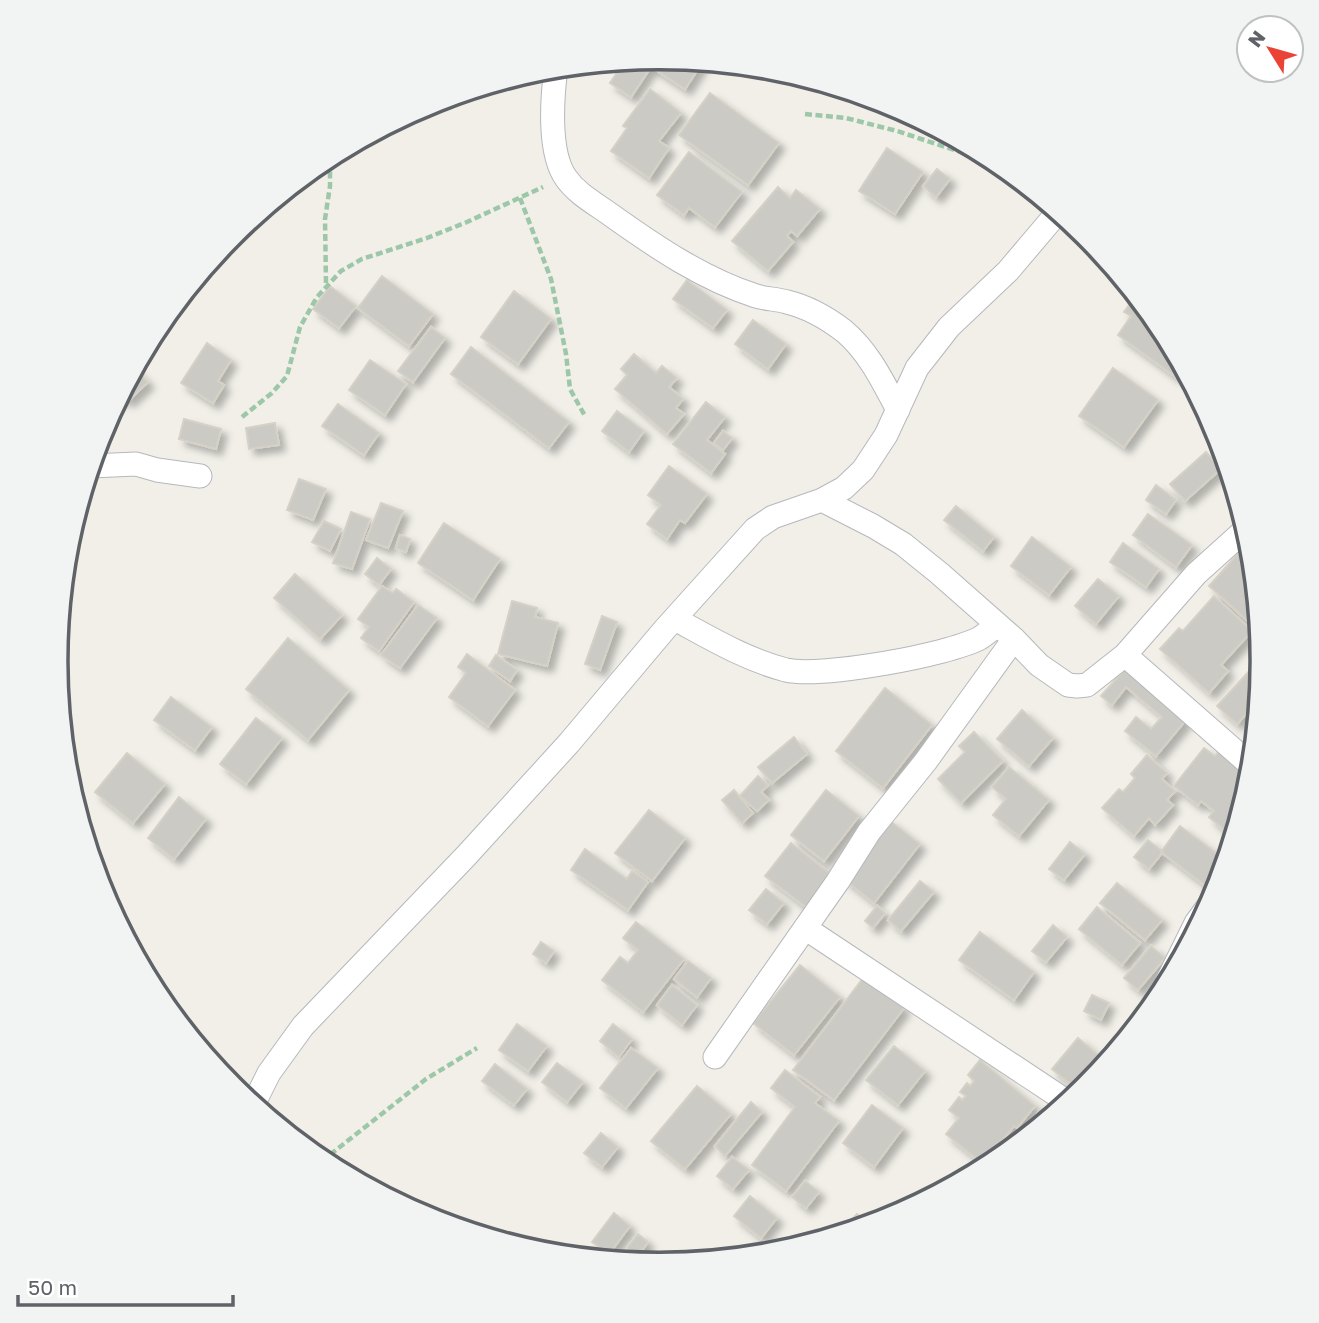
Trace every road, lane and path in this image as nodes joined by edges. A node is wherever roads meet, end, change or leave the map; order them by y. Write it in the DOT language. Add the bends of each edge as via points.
graph roads {
  1 [pos="556,80"];
  2 [pos="804,114"];
  3 [pos="961,153"];
  4 [pos="330,171"];
  5 [pos="565,177"];
  6 [pos="520,198"];
  7 [pos="1052,219"];
  8 [pos="326,284"];
  9 [pos="898,410"];
  10 [pos="585,416"];
  11 [pos="242,417"];
  12 [pos="102,466"];
  13 [pos="200,476"];
  14 [pos="822,500"];
  15 [pos="1237,537"];
  16 [pos="675,619"];
  17 [pos="1006,632"];
  18 [pos="1125,655"];
  19 [pos="1242,759"];
  20 [pos="805,928"];
  21 [pos="477,1048"];
  22 [pos="715,1057"];
  23 [pos="258,1095"];
  24 [pos="1059,1097"];
  25 [pos="332,1153"];
  1 -- 5 [label="street" via="554,146"];
  2 -- 3 [label="path" via="858,121"];
  4 -- 8 [label="path"];
  5 -- 6 [label="path"];
  5 -- 9 [label="street" via="590,200 699,272 756,296 807,308 824,318 862,349"];
  6 -- 8 [label="path" via="427,238 362,259"];
  6 -- 10 [label="path" via="551,279 570,389"];
  7 -- 9 [label="street" via="1008,271 949,327 916,368"];
  8 -- 11 [label="path" via="300,327 288,376"];
  9 -- 14 [label="street" via="863,470"];
  12 -- 13 [label="street" via="136,464"];
  14 -- 16 [label="street" via="773,517 755,529"];
  14 -- 17 [label="street" via="903,544"];
  15 -- 18 [label="street" via="1196,575"];
  16 -- 17 [label="street" via="790,671 861,667 948,650"];
  16 -- 23 [label="street" via="522,794 303,1026"];
  17 -- 18 [label="street" via="1039,665 1077,687 1087,685"];
  17 -- 20 [label="street" via="926,761 869,832"];
  18 -- 19 [label="street"];
  20 -- 22 [label="street"];
  20 -- 24 [label="street"];
  21 -- 25 [label="path" via="426,1079"];
}
